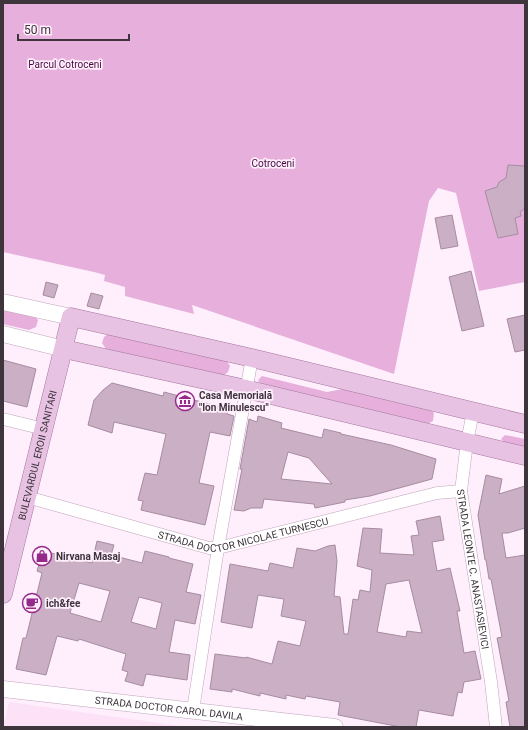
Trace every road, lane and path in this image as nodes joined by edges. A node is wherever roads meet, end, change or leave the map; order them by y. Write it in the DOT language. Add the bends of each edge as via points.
graph roads {
  1 [pos="3,302"];
  2 [pos="71,317"];
  3 [pos="3,334"];
  4 [pos="64,348"];
  5 [pos="252,358"];
  6 [pos="246,389"];
  7 [pos="473,412"];
  8 [pos="3,419"];
  9 [pos="525,424"];
  10 [pos="44,429"];
  11 [pos="467,442"];
  12 [pos="525,456"];
  13 [pos="461,491"];
  14 [pos="27,497"];
  15 [pos="218,548"];
  16 [pos="8,550"];
  17 [pos="3,594"];
  18 [pos="3,689"];
  19 [pos="193,710"];
  20 [pos="335,727"];
  21 [pos="496,727"];
  1 -- 2 [label="street"];
  2 -- 4 [label="main road, BULEVARDUL EROII SANITARI"];
  2 -- 5 [label="main road"];
  3 -- 4 [label="street"];
  4 -- 6 [label="main road"];
  4 -- 10 [label="main road, BULEVARDUL EROII SANITARI"];
  5 -- 6 [label="street"];
  5 -- 7 [label="main road"];
  6 -- 11 [label="main road"];
  6 -- 15 [label="street"];
  7 -- 9 [label="main road"];
  7 -- 11 [label="street, STRADA LEONTE C. ANASTASIEVICI"];
  8 -- 10 [label="street"];
  10 -- 14 [label="main road, BULEVARDUL EROII SANITARI"];
  11 -- 12 [label="main road"];
  11 -- 13 [label="street, STRADA LEONTE C. ANASTASIEVICI"];
  13 -- 15 [label="street, STRADA DOCTOR NICOLAE TURNESCU" via="437,493"];
  13 -- 21 [label="street, STRADA LEONTE C. ANASTASIEVICI"];
  14 -- 15 [label="street, STRADA DOCTOR NICOLAE TURNESCU" via="209,548"];
  14 -- 16 [label="main road, BULEVARDUL EROII SANITARI"];
  15 -- 19 [label="street"];
  16 -- 17 [label="main road, BULEVARDUL EROII SANITARI"];
  18 -- 19 [label="street, STRADA DOCTOR CAROL DAVILA"];
  19 -- 20 [label="street, STRADA DOCTOR CAROL DAVILA"];
}
